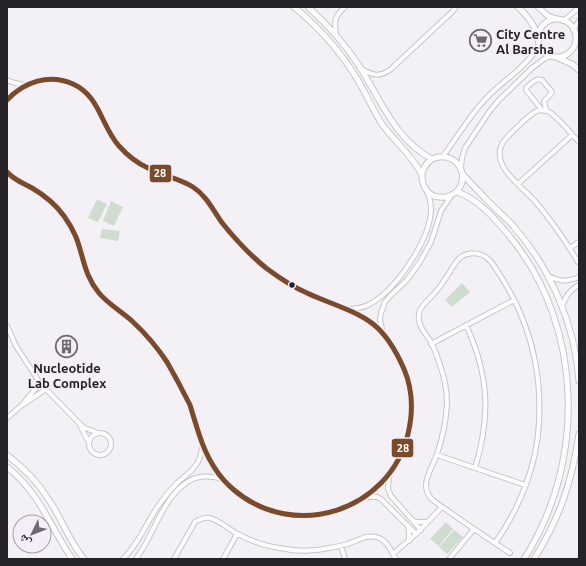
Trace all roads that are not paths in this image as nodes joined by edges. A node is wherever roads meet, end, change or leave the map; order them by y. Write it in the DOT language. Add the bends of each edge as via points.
graph roads {
  1 [pos="294,7"];
  2 [pos="308,7"];
  3 [pos="345,7"];
  4 [pos="456,7"];
  5 [pos="518,7"];
  6 [pos="538,7"];
  7 [pos="579,8"];
  8 [pos="556,20"];
  9 [pos="563,21"];
  10 [pos="579,21"];
  11 [pos="573,30"];
  12 [pos="336,35"];
  13 [pos="538,37"];
  14 [pos="575,43"];
  15 [pos="539,45"];
  16 [pos="579,50"];
  17 [pos="550,56"];
  18 [pos="557,57"];
  19 [pos="361,69"];
  20 [pos="579,70"];
  21 [pos="7,80"];
  22 [pos="25,85"];
  23 [pos="7,100"];
  24 [pos="544,110"];
  25 [pos="572,135"];
  26 [pos="579,142"];
  27 [pos="443,156"];
  28 [pos="432,159"];
  29 [pos="461,168"];
  30 [pos="7,172"];
  31 [pos="422,175"];
  32 [pos="463,175"];
  33 [pos="518,184"];
  34 [pos="426,190"];
  35 [pos="457,192"];
  36 [pos="451,196"];
  37 [pos="579,242"];
  38 [pos="570,248"];
  39 [pos="578,262"];
  40 [pos="548,276"];
  41 [pos="579,276"];
  42 [pos="579,286"];
  43 [pos="514,300"];
  44 [pos="562,306"];
  45 [pos="345,309"];
  46 [pos="7,326"];
  47 [pos="466,326"];
  48 [pos="383,334"];
  49 [pos="432,344"];
  50 [pos="579,380"];
  51 [pos="40,383"];
  52 [pos="46,389"];
  53 [pos="22,405"];
  54 [pos="8,418"];
  55 [pos="80,424"];
  56 [pos="98,433"];
  57 [pos="579,434"];
  58 [pos="88,441"];
  59 [pos="202,443"];
  60 [pos="7,455"];
  61 [pos="437,455"];
  62 [pos="7,467"];
  63 [pos="475,468"];
  64 [pos="389,474"];
  65 [pos="222,479"];
  66 [pos="525,485"];
  67 [pos="365,497"];
  68 [pos="442,507"];
  69 [pos="406,513"];
  70 [pos="401,518"];
  71 [pos="413,521"];
  72 [pos="428,522"];
  73 [pos="407,525"];
  74 [pos="421,530"];
  75 [pos="474,530"];
  76 [pos="237,534"];
  77 [pos="416,534"];
  78 [pos="409,541"];
  79 [pos="495,543"];
  80 [pos="341,546"];
  81 [pos="456,551"];
  82 [pos="510,553"];
  83 [pos="392,554"];
  84 [pos="72,559"];
  85 [pos="84,559"];
  86 [pos="123,559"];
  87 [pos="136,559"];
  88 [pos="174,559"];
  89 [pos="223,559"];
  90 [pos="345,559"];
  91 [pos="396,559"];
  92 [pos="449,559"];
  93 [pos="456,559"];
  94 [pos="524,559"];
  95 [pos="534,559"];
  1 -- 31 [label="street" via="330,42 365,92 381,123 411,157"];
  2 -- 12 [label="street"];
  3 -- 12 [label="street" via="336,17"];
  4 -- 19 [label="street" via="387,72 376,75"];
  5 -- 13 [label="street" via="532,23"];
  6 -- 8 [label="street"];
  7 -- 9 [label="street"];
  8 -- 9 [label="street"];
  8 -- 13 [label="street" via="543,25"];
  9 -- 11 [label="street"];
  10 -- 11 [label="street"];
  11 -- 14 [label="street"];
  12 -- 19 [label="street"];
  13 -- 15 [label="street"];
  14 -- 16 [label="street"];
  14 -- 18 [label="street" via="568,54"];
  15 -- 17 [label="street" via="542,51"];
  15 -- 27 [label="street" via="531,57 480,104"];
  17 -- 18 [label="street"];
  17 -- 29 [label="street" via="532,68 489,112 465,148"];
  18 -- 20 [label="street"];
  19 -- 28 [label="street" via="384,110 401,133 417,150"];
  21 -- 22 [label="street"];
  22 -- 23 [label="street"];
  22 -- 45 [label="street" via="41,80 58,80 84,91 98,108 119,145 132,159 193,187 203,195 237,240 268,269 303,292"];
  24 -- 24 [label="street" via="544,100 552,92 539,79 526,90"];
  24 -- 25 [label="street" via="553,114"];
  24 -- 33 [label="street" via="534,112 508,135 500,149 502,166"];
  25 -- 26 [label="street"];
  25 -- 33 [label="street"];
  27 -- 28 [label="street"];
  27 -- 29 [label="street" via="457,162"];
  28 -- 31 [label="street" via="423,168"];
  29 -- 32 [label="street"];
  30 -- 59 [label="street" via="43,196 63,215 76,238 90,280 101,295 148,337 167,362 190,407"];
  31 -- 34 [label="street" via="422,183"];
  32 -- 35 [label="street"];
  32 -- 40 [label="street" via="515,228"];
  33 -- 38 [label="street" via="546,215"];
  34 -- 36 [label="street" via="442,198"];
  34 -- 45 [label="street" via="431,204 430,218 422,241 410,263 396,282 375,301 356,309"];
  35 -- 36 [label="street"];
  35 -- 94 [label="street" via="482,206 528,260 558,324 569,372 571,420 568,452 548,514"];
  36 -- 48 [label="street" via="420,262 407,280 385,302 380,320"];
  37 -- 38 [label="street"];
  38 -- 39 [label="street"];
  40 -- 41 [label="street" via="563,281"];
  40 -- 44 [label="street"];
  42 -- 44 [label="street" via="571,290"];
  43 -- 47 [label="street"];
  43 -- 49 [label="street" via="487,258 470,253 461,257 419,313 420,326"];
  43 -- 66 [label="street" via="524,322 538,376 537,439"];
  44 -- 50 [label="street" via="575,349"];
  45 -- 48 [label="street" via="359,315"];
  46 -- 51 [label="street" via="18,349"];
  47 -- 49 [label="street"];
  47 -- 63 [label="street" via="480,360 486,396 484,432"];
  48 -- 64 [label="street" via="405,371 412,405 411,424 406,442"];
  49 -- 61 [label="street" via="445,380 447,398 443,437"];
  51 -- 52 [label="street"];
  51 -- 53 [label="street"];
  52 -- 53 [label="street"];
  52 -- 55 [label="street"];
  53 -- 54 [label="street"];
  55 -- 56 [label="street"];
  55 -- 58 [label="street"];
  56 -- 58 [label="street"];
  56 -- 58 [label="street" via="103,433 110,440 111,446 107,454 99,456 92,453"];
  57 -- 95 [label="street" via="574,465 560,512"];
  59 -- 65 [label="street"];
  59 -- 86 [label="street" via="202,453 193,470 161,501 132,550"];
  60 -- 85 [label="street" via="37,483"];
  61 -- 63 [label="street"];
  61 -- 68 [label="street" via="426,488 430,497"];
  62 -- 84 [label="street" via="33,493"];
  63 -- 66 [label="street"];
  64 -- 67 [label="street"];
  64 -- 69 [label="street" via="389,492"];
  65 -- 67 [label="street" via="257,506 287,515 318,515 333,512"];
  65 -- 87 [label="street" via="197,478 180,488 172,496"];
  66 -- 79 [label="street" via="510,520"];
  67 -- 70 [label="street" via="381,499"];
  68 -- 72 [label="street"];
  68 -- 75 [label="street"];
  69 -- 70 [label="street"];
  69 -- 71 [label="street"];
  70 -- 73 [label="street"];
  71 -- 72 [label="street"];
  71 -- 74 [label="street"];
  72 -- 74 [label="street"];
  73 -- 77 [label="street"];
  73 -- 78 [label="street"];
  74 -- 77 [label="street"];
  75 -- 79 [label="street"];
  75 -- 81 [label="street"];
  76 -- 80 [label="street" via="265,545 288,550 315,550"];
  76 -- 88 [label="street" via="215,520 205,518 192,527"];
  76 -- 89 [label="street"];
  77 -- 78 [label="street"];
  78 -- 83 [label="street"];
  79 -- 82 [label="street"];
  80 -- 83 [label="street" via="374,536 385,542"];
  80 -- 90 [label="street"];
  81 -- 92 [label="street"];
  81 -- 93 [label="street"];
  83 -- 91 [label="street"];
}
